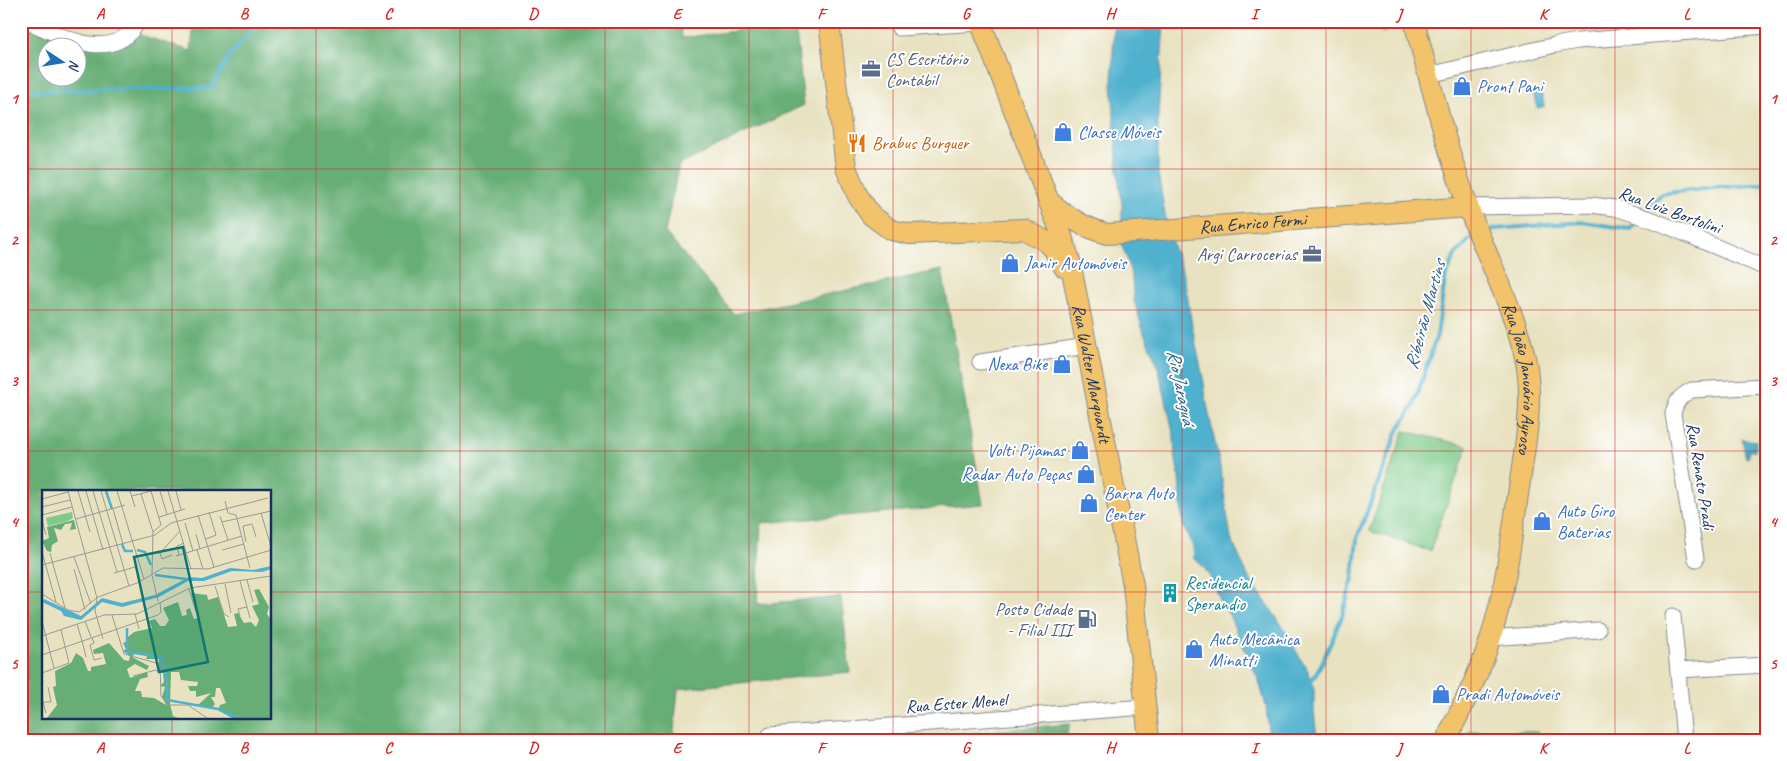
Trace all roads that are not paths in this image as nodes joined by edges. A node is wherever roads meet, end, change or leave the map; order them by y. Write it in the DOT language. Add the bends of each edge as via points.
graph roads {
  1 [pos="27,21"];
  2 [pos="138,21"];
  3 [pos="829,21"];
  4 [pos="1414,21"];
  5 [pos="980,22"];
  6 [pos="1766,26"];
  7 [pos="899,28"];
  8 [pos="1429,75"];
  9 [pos="1048,201"];
  10 [pos="1468,207"];
  11 [pos="1024,229"];
  12 [pos="1766,268"];
  13 [pos="1076,289"];
  14 [pos="1087,346"];
  15 [pos="980,362"];
  16 [pos="1766,386"];
  17 [pos="1696,559"];
  18 [pos="1674,616"];
  19 [pos="1598,630"];
  20 [pos="1490,638"];
  21 [pos="1766,665"];
  22 [pos="1678,670"];
  23 [pos="1146,707"];
  24 [pos="770,735"];
  25 [pos="1149,740"];
  26 [pos="1446,740"];
  27 [pos="1684,740"];
  1 -- 2 [label="street" via="79,43 92,44 112,43 126,37"];
  3 -- 11 [label="main road" via="846,168 858,196 871,215 891,230 910,234"];
  4 -- 8 [label="main road, Rua João Januário Ayroso"];
  5 -- 7 [label="street"];
  5 -- 9 [label="main road, Rua Walter Marquardt"];
  6 -- 8 [label="street" via="1562,43"];
  8 -- 10 [label="main road, Rua João Januário Ayroso"];
  9 -- 10 [label="main road, Rua Enrico Fermi" via="1084,226 1110,233"];
  9 -- 11 [label="main road" via="1040,220"];
  9 -- 13 [label="main road, Rua Walter Marquardt" via="1066,248"];
  10 -- 12 [label="street, Rua Luiz Bortolini" via="1591,205 1615,208 1653,220"];
  10 -- 20 [label="main road, Rua João Januário Ayroso" via="1514,322 1525,357 1529,385 1506,577"];
  11 -- 13 [label="main road" via="1053,248"];
  13 -- 14 [label="main road, Rua Walter Marquardt"];
  14 -- 15 [label="street"];
  14 -- 23 [label="main road, Rua Walter Marquardt" via="1133,585"];
  16 -- 17 [label="street, Rua Renato Pradi" via="1692,390 1676,402 1673,414"];
  18 -- 22 [label="street"];
  19 -- 20 [label="street"];
  20 -- 26 [label="main road, Rua João Januário Ayroso" via="1472,688"];
  21 -- 22 [label="street"];
  22 -- 27 [label="street"];
  23 -- 24 [label="street, Rua Ester Menel"];
  23 -- 25 [label="main road, Rua Walter Marquardt"];
}
